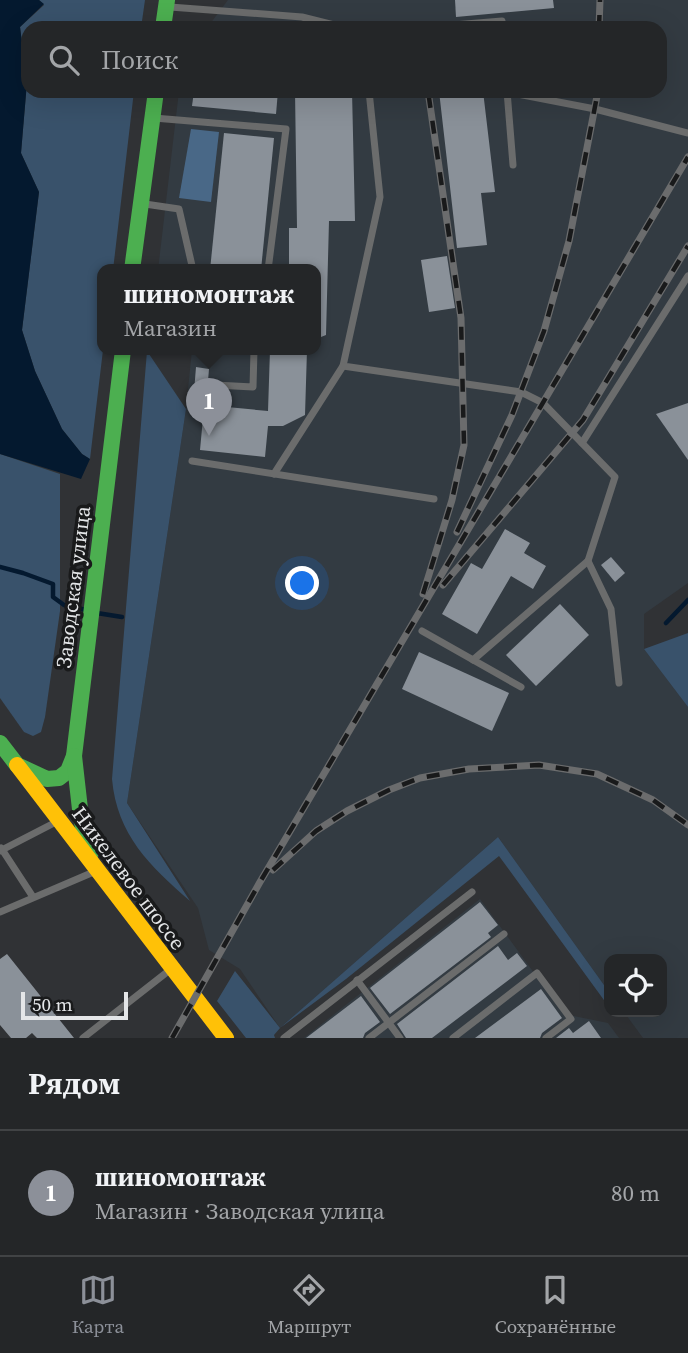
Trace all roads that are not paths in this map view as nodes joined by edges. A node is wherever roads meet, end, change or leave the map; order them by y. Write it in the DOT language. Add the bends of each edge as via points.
graph roads {
  1 [pos="167,4"];
  2 [pos="318,21"];
  3 [pos="155,98"];
  4 [pos="370,98"];
  5 [pos="508,98"];
  6 [pos="541,98"];
  7 [pos="153,118"];
  8 [pos="688,133"];
  9 [pos="513,166"];
  10 [pos="141,203"];
  11 [pos="133,264"];
  12 [pos="192,264"];
  13 [pos="269,264"];
  14 [pos="688,276"];
  15 [pos="122,355"];
  16 [pos="254,355"];
  17 [pos="343,366"];
  18 [pos="215,385"];
  19 [pos="582,443"];
  20 [pos="192,461"];
  21 [pos="274,474"];
  22 [pos="434,499"];
  23 [pos="589,561"];
  24 [pos="422,631"];
  25 [pos="473,660"];
  26 [pos="619,683"];
  27 [pos="521,687"];
  28 [pos="0,743"];
  29 [pos="74,756"];
  30 [pos="17,765"];
  31 [pos="58,821"];
  32 [pos="1,849"];
  33 [pos="95,869"];
  34 [pos="472,892"];
  35 [pos="33,897"];
  36 [pos="0,912"];
  37 [pos="504,934"];
  38 [pos="172,969"];
  39 [pos="357,980"];
  40 [pos="389,1023"];
  41 [pos="225,1037"];
  42 [pos="83,1038"];
  43 [pos="284,1038"];
  44 [pos="369,1038"];
  45 [pos="400,1038"];
  46 [pos="453,1038"];
  47 [pos="546,1038"];
  1 -- 2 [label="lane"];
  3 -- 7 [label="main road"];
  4 -- 17 [label="lane" via="380,197"];
  5 -- 9 [label="lane"];
  6 -- 8 [label="lane"];
  7 -- 10 [label="main road"];
  7 -- 13 [label="lane" via="286,129"];
  10 -- 11 [label="main road"];
  10 -- 12 [label="lane" via="179,209"];
  14 -- 19 [label="lane"];
  15 -- 29 [label="main road, Заводская улица"];
  16 -- 18 [label="lane" via="253,387"];
  17 -- 19 [label="lane" via="521,392 543,403"];
  17 -- 21 [label="lane"];
  19 -- 23 [label="lane" via="615,477"];
  20 -- 21 [label="lane"];
  21 -- 22 [label="lane"];
  23 -- 25 [label="lane"];
  23 -- 26 [label="lane" via="611,609"];
  24 -- 25 [label="lane"];
  25 -- 27 [label="lane"];
  28 -- 30 [label="main road, Никелевое шоссе"];
  29 -- 30 [label="main road" via="60,778 47,779"];
  29 -- 33 [label="main road, Заводская улица" via="81,818"];
  30 -- 31 [label="main road, Никелевое шоссе"];
  31 -- 32 [label="lane"];
  31 -- 33 [label="main road, Никелевое шоссе"];
  32 -- 35 [label="lane"];
  33 -- 35 [label="lane"];
  33 -- 38 [label="main road, Никелевое шоссе"];
  34 -- 39 [label="lane"];
  35 -- 36 [label="lane"];
  37 -- 40 [label="lane"];
  38 -- 41 [label="main road, Никелевое шоссе"];
  38 -- 42 [label="lane"];
  39 -- 40 [label="lane"];
  39 -- 43 [label="lane"];
  40 -- 44 [label="lane"];
  40 -- 45 [label="lane"];
  46 -- 47 [label="lane" via="537,973 571,1020"];
}
